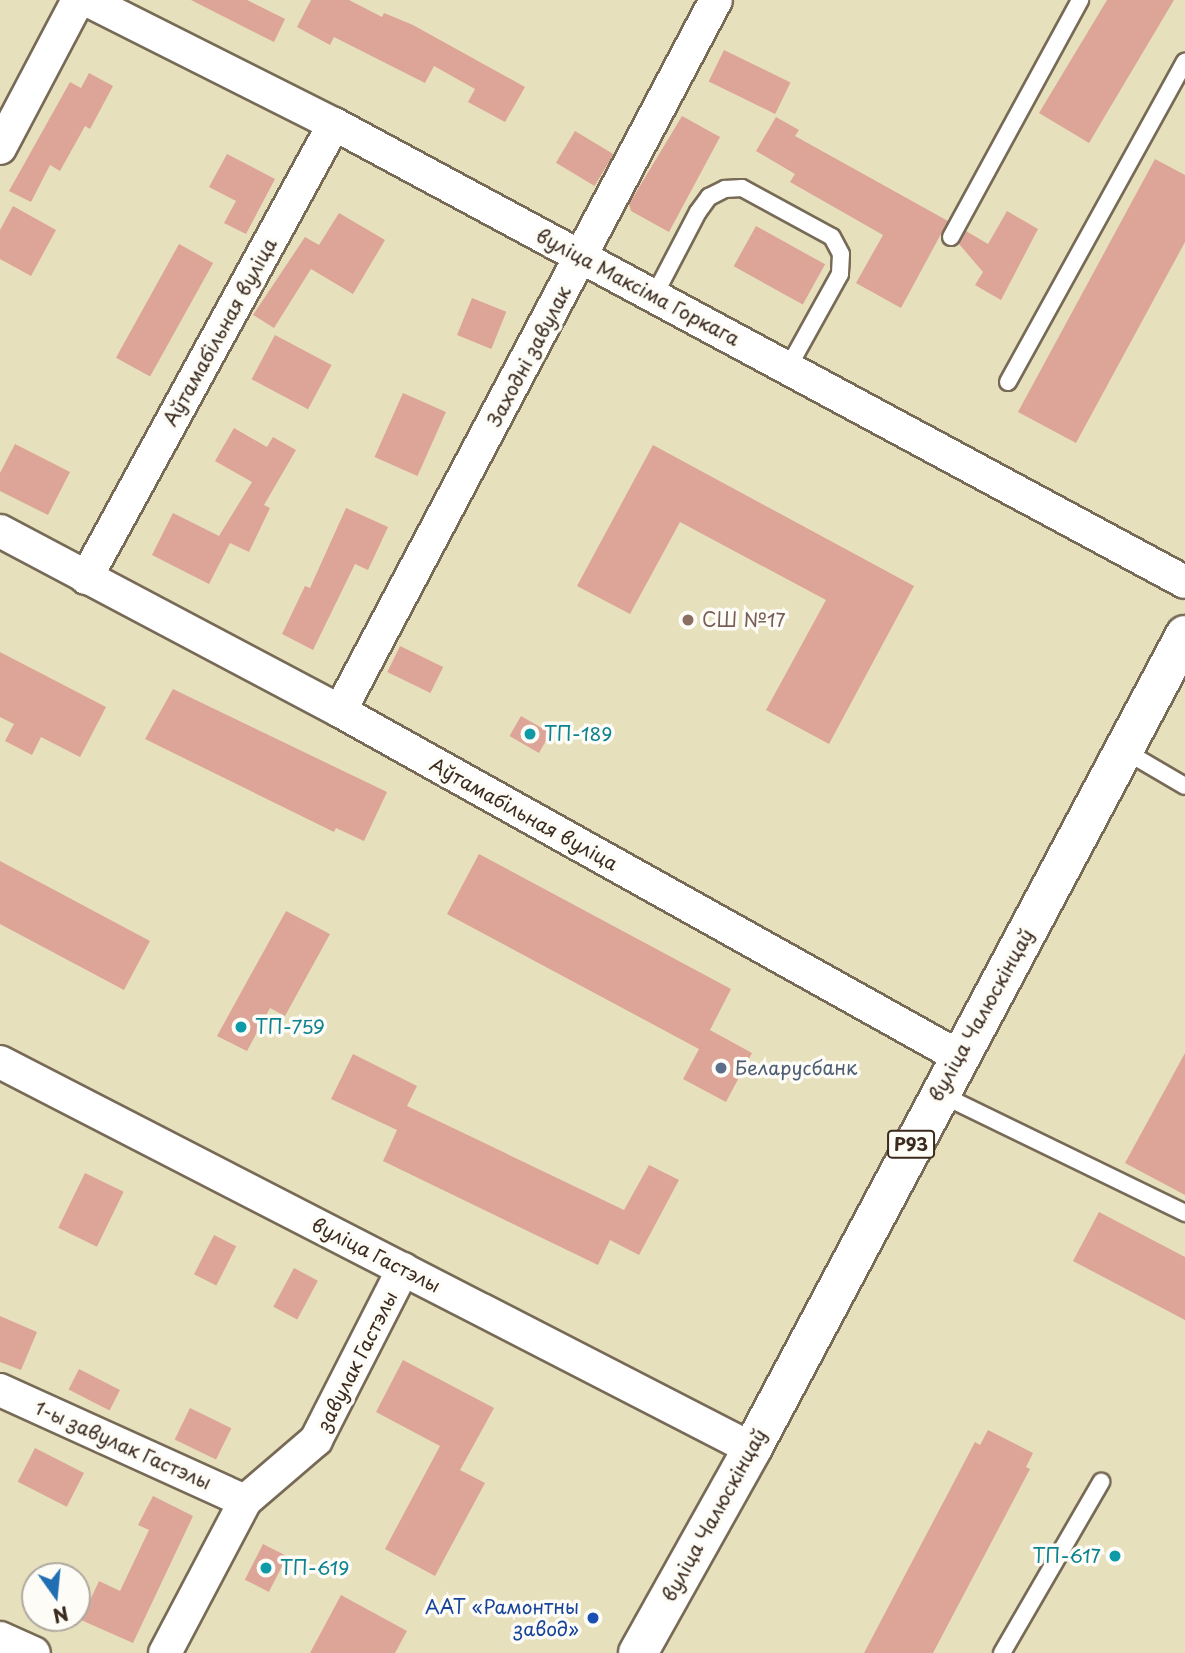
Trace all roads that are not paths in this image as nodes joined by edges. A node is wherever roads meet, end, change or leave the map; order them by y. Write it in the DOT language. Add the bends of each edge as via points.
graph roads {
  1 [pos="78,0"];
  2 [pos="87,0"];
  3 [pos="716,0"];
  4 [pos="1080,0"];
  5 [pos="1185,62"];
  6 [pos="334,124"];
  7 [pos="0,148"];
  8 [pos="951,237"];
  9 [pos="582,257"];
  10 [pos="654,296"];
  11 [pos="788,368"];
  12 [pos="1008,382"];
  13 [pos="0,531"];
  14 [pos="86,578"];
  15 [pos="1185,582"];
  16 [pos="1185,635"];
  17 [pos="340,711"];
  18 [pos="1125,751"];
  19 [pos="1185,786"];
  20 [pos="958,1056"];
  21 [pos="0,1062"];
  22 [pos="938,1093"];
  23 [pos="1185,1213"];
  24 [pos="403,1269"];
  25 [pos="0,1390"];
  26 [pos="752,1449"];
  27 [pos="1101,1482"];
  28 [pos="245,1501"];
  29 [pos="0,1637"];
  30 [pos="34,1653"];
  31 [pos="165,1653"];
  32 [pos="638,1653"];
  33 [pos="1002,1653"];
  1 -- 7 [label="street"];
  2 -- 6 [label="street, вуліца Максіма Горкага"];
  3 -- 9 [label="street, Заходні завулак"];
  4 -- 8 [label="lane"];
  5 -- 12 [label="lane"];
  6 -- 9 [label="street, вуліца Максіма Горкага"];
  6 -- 14 [label="street, Аўтамабільная вуліца"];
  9 -- 10 [label="street, вуліца Максіма Горкага"];
  9 -- 17 [label="street, Заходні завулак"];
  10 -- 11 [label="street, вуліца Максіма Горкага"];
  10 -- 11 [label="lane" via="709,197 741,188 832,237 841,254 840,274"];
  11 -- 15 [label="street, вуліца Максіма Горкага"];
  13 -- 14 [label="street, Аўтамабільная вуліца"];
  14 -- 17 [label="street, Аўтамабільная вуліца"];
  16 -- 18 [label="main road, вуліца Чалюскінцаў / Р93"];
  17 -- 20 [label="street, Аўтамабільная вуліца"];
  18 -- 19 [label="lane"];
  18 -- 20 [label="main road, вуліца Чалюскінцаў / Р93"];
  20 -- 22 [label="main road, вуліца Чалюскінцаў / Р93"];
  21 -- 24 [label="street, вуліца Гастэлы"];
  22 -- 23 [label="lane"];
  22 -- 26 [label="main road, вуліца Чалюскінцаў / Р93"];
  24 -- 26 [label="street, вуліца Гастэлы"];
  24 -- 28 [label="street, завулак Гастэлы" via="316,1440"];
  25 -- 28 [label="street, 1-ы завулак Гастэлы"];
  26 -- 32 [label="main road, вуліца Чалюскінцаў / Р93"];
  27 -- 33 [label="lane"];
  28 -- 31 [label="street, завулак Гастэлы"];
  29 -- 30 [label="street"];
}
